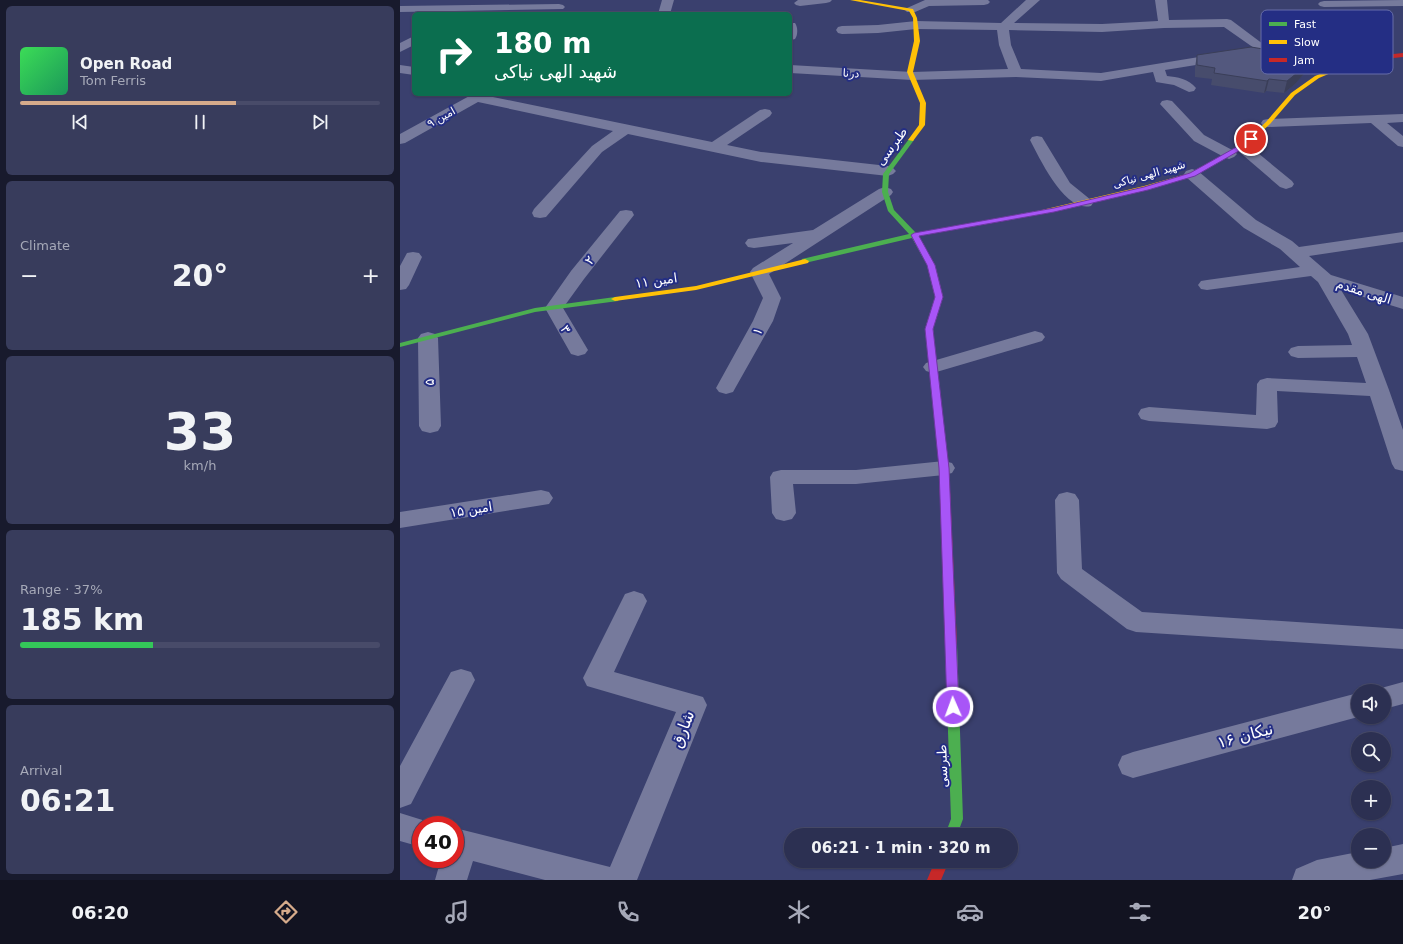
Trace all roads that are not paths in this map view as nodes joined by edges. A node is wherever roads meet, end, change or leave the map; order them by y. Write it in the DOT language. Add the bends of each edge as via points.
graph roads {
  1 [pos="410,0"];
  2 [pos="668,0"];
  3 [pos="826,0"];
  4 [pos="852,0"];
  5 [pos="1034,0"];
  6 [pos="1161,0"];
  7 [pos="984,2"];
  8 [pos="400,3"];
  9 [pos="800,3"];
  10 [pos="1403,3"];
  11 [pos="1324,4"];
  12 [pos="559,7"];
  13 [pos="400,9"];
  14 [pos="911,10"];
  15 [pos="665,12"];
  16 [pos="1164,24"];
  17 [pos="916,25"];
  18 [pos="1003,27"];
  19 [pos="842,30"];
  20 [pos="412,41"];
  21 [pos="400,48"];
  22 [pos="1261,48"];
  23 [pos="1261,52"];
  24 [pos="1403,55"];
  25 [pos="1393,56"];
  26 [pos="1158,68"];
  27 [pos="400,69"];
  28 [pos="792,69"];
  29 [pos="412,71"];
  30 [pos="1016,73"];
  31 [pos="1324,74"];
  32 [pos="912,76"];
  33 [pos="1189,88"];
  34 [pos="479,96"];
  35 [pos="1181,103"];
  36 [pos="764,113"];
  37 [pos="1403,118"];
  38 [pos="1374,119"];
  39 [pos="1268,124"];
  40 [pos="626,128"];
  41 [pos="400,140"];
  42 [pos="1037,140"];
  43 [pos="1403,143"];
  44 [pos="715,147"];
  45 [pos="1236,150"];
  46 [pos="888,171"];
  47 [pos="1192,174"];
  48 [pos="1286,184"];
  49 [pos="885,192"];
  50 [pos="1085,203"];
  51 [pos="540,213"];
  52 [pos="626,215"];
  53 [pos="819,234"];
  54 [pos="914,235"];
  55 [pos="1403,237"];
  56 [pos="754,243"];
  57 [pos="1296,253"];
  58 [pos="413,257"];
  59 [pos="759,272"];
  60 [pos="1320,274"];
  61 [pos="400,285"];
  62 [pos="1207,285"];
  63 [pos="1403,303"];
  64 [pos="554,308"];
  65 [pos="1035,337"];
  66 [pos="428,338"];
  67 [pos="400,346"];
  68 [pos="578,350"];
  69 [pos="1364,351"];
  70 [pos="1298,352"];
  71 [pos="933,367"];
  72 [pos="726,388"];
  73 [pos="1380,390"];
  74 [pos="1148,414"];
  75 [pos="430,426"];
  76 [pos="1403,464"];
  77 [pos="944,468"];
  78 [pos="541,498"];
  79 [pos="1068,500"];
  80 [pos="784,513"];
  81 [pos="400,520"];
  82 [pos="634,601"];
  83 [pos="1403,639"];
  84 [pos="461,680"];
  85 [pos="1403,693"];
  86 [pos="1391,696"];
  87 [pos="1351,707"];
  88 [pos="1133,765"];
  89 [pos="400,795"];
  90 [pos="400,827"];
  91 [pos="954,828"];
  92 [pos="412,830"];
  93 [pos="464,844"];
  94 [pos="1403,859"];
  95 [pos="454,868"];
  96 [pos="939,868"];
  97 [pos="451,880"];
  98 [pos="603,880"];
  99 [pos="621,880"];
  100 [pos="934,880"];
  101 [pos="1308,880"];
  1 -- 8 [label="street"];
  2 -- 15 [label="street"];
  3 -- 9 [label="street"];
  4 -- 14 [label="street"];
  5 -- 18 [label="street"];
  6 -- 16 [label="street"];
  7 -- 14 [label="street" via="927,3"];
  10 -- 11 [label="street"];
  12 -- 13 [label="street"];
  14 -- 17 [label="street, طبرسی"];
  16 -- 18 [label="street" via="1102,28"];
  16 -- 22 [label="street" via="1227,23"];
  17 -- 18 [label="street"];
  17 -- 19 [label="street"];
  17 -- 32 [label="street, طبرسی" via="917,41 910,72"];
  18 -- 30 [label="street" via="1005,50"];
  20 -- 21 [label="street"];
  23 -- 26 [label="street, درنا"];
  24 -- 25 [label="street, شهید الهی نیاکی"];
  26 -- 30 [label="street, درنا" via="1101,83"];
  26 -- 33 [label="street" via="1161,79 1178,81"];
  27 -- 29 [label="street"];
  28 -- 32 [label="street, درنا"];
  30 -- 32 [label="street, درنا"];
  31 -- 39 [label="street, شهید الهی نیاکی" via="1293,94"];
  32 -- 46 [label="street, طبرسی" via="923,103 922,125"];
  34 -- 40 [label="street"];
  34 -- 41 [label="street, امین ۹"];
  35 -- 45 [label="street" via="1167,104 1199,138"];
  36 -- 44 [label="street"];
  37 -- 38 [label="street"];
  38 -- 39 [label="street"];
  38 -- 43 [label="street"];
  39 -- 45 [label="street, شهید الهی نیاکی"];
  40 -- 44 [label="street"];
  40 -- 51 [label="street" via="597,148"];
  42 -- 50 [label="street" via="1064,186"];
  44 -- 46 [label="street" via="761,157"];
  45 -- 47 [label="street, شهید الهی نیاکی"];
  45 -- 48 [label="street"];
  46 -- 49 [label="street, طبرسی"];
  47 -- 50 [label="street, شهید الهی نیاکی"];
  47 -- 57 [label="street" via="1250,224 1286,244"];
  49 -- 53 [label="street"];
  49 -- 54 [label="street, طبرسی" via="891,211"];
  50 -- 54 [label="street, شهید الهی نیاکی"];
  52 -- 64 [label="street, ۲"];
  53 -- 56 [label="street"];
  53 -- 59 [label="street"];
  54 -- 59 [label="street, امین ۱۱"];
  54 -- 71 [label="street, طبرسی" via="931,265 939,297 929,329"];
  55 -- 57 [label="street"];
  57 -- 60 [label="street"];
  58 -- 61 [label="street"];
  59 -- 64 [label="street, امین ۱۱" via="696,288"];
  59 -- 72 [label="street, ۱" via="772,298 763,321"];
  60 -- 62 [label="street"];
  60 -- 63 [label="street, الهی مقدم"];
  60 -- 69 [label="street" via="1358,334"];
  64 -- 66 [label="street, امین ۱۱" via="535,310"];
  64 -- 68 [label="street, ۳"];
  65 -- 71 [label="street"];
  66 -- 67 [label="street, امین ۱۱"];
  66 -- 75 [label="street, ۵"];
  69 -- 70 [label="street"];
  69 -- 73 [label="street"];
  71 -- 77 [label="street, طبرسی"];
  73 -- 74 [label="street" via="1267,384 1267,422"];
  73 -- 76 [label="street"];
  77 -- 80 [label="street" via="856,477 781,477"];
  77 -- 91 [label="street, طبرسی" via="957,819"];
  78 -- 81 [label="street, امین ۱۵"];
  79 -- 83 [label="street" via="1070,573 1136,622"];
  82 -- 99 [label="street, شارق" via="597,678 693,705"];
  84 -- 89 [label="street"];
  85 -- 86 [label="street"];
  87 -- 88 [label="street, نیکان ۱۶"];
  90 -- 92 [label="street"];
  93 -- 98 [label="street"];
  94 -- 101 [label="street" via="1317,875"];
  95 -- 97 [label="street"];
  96 -- 100 [label="street"];
}
